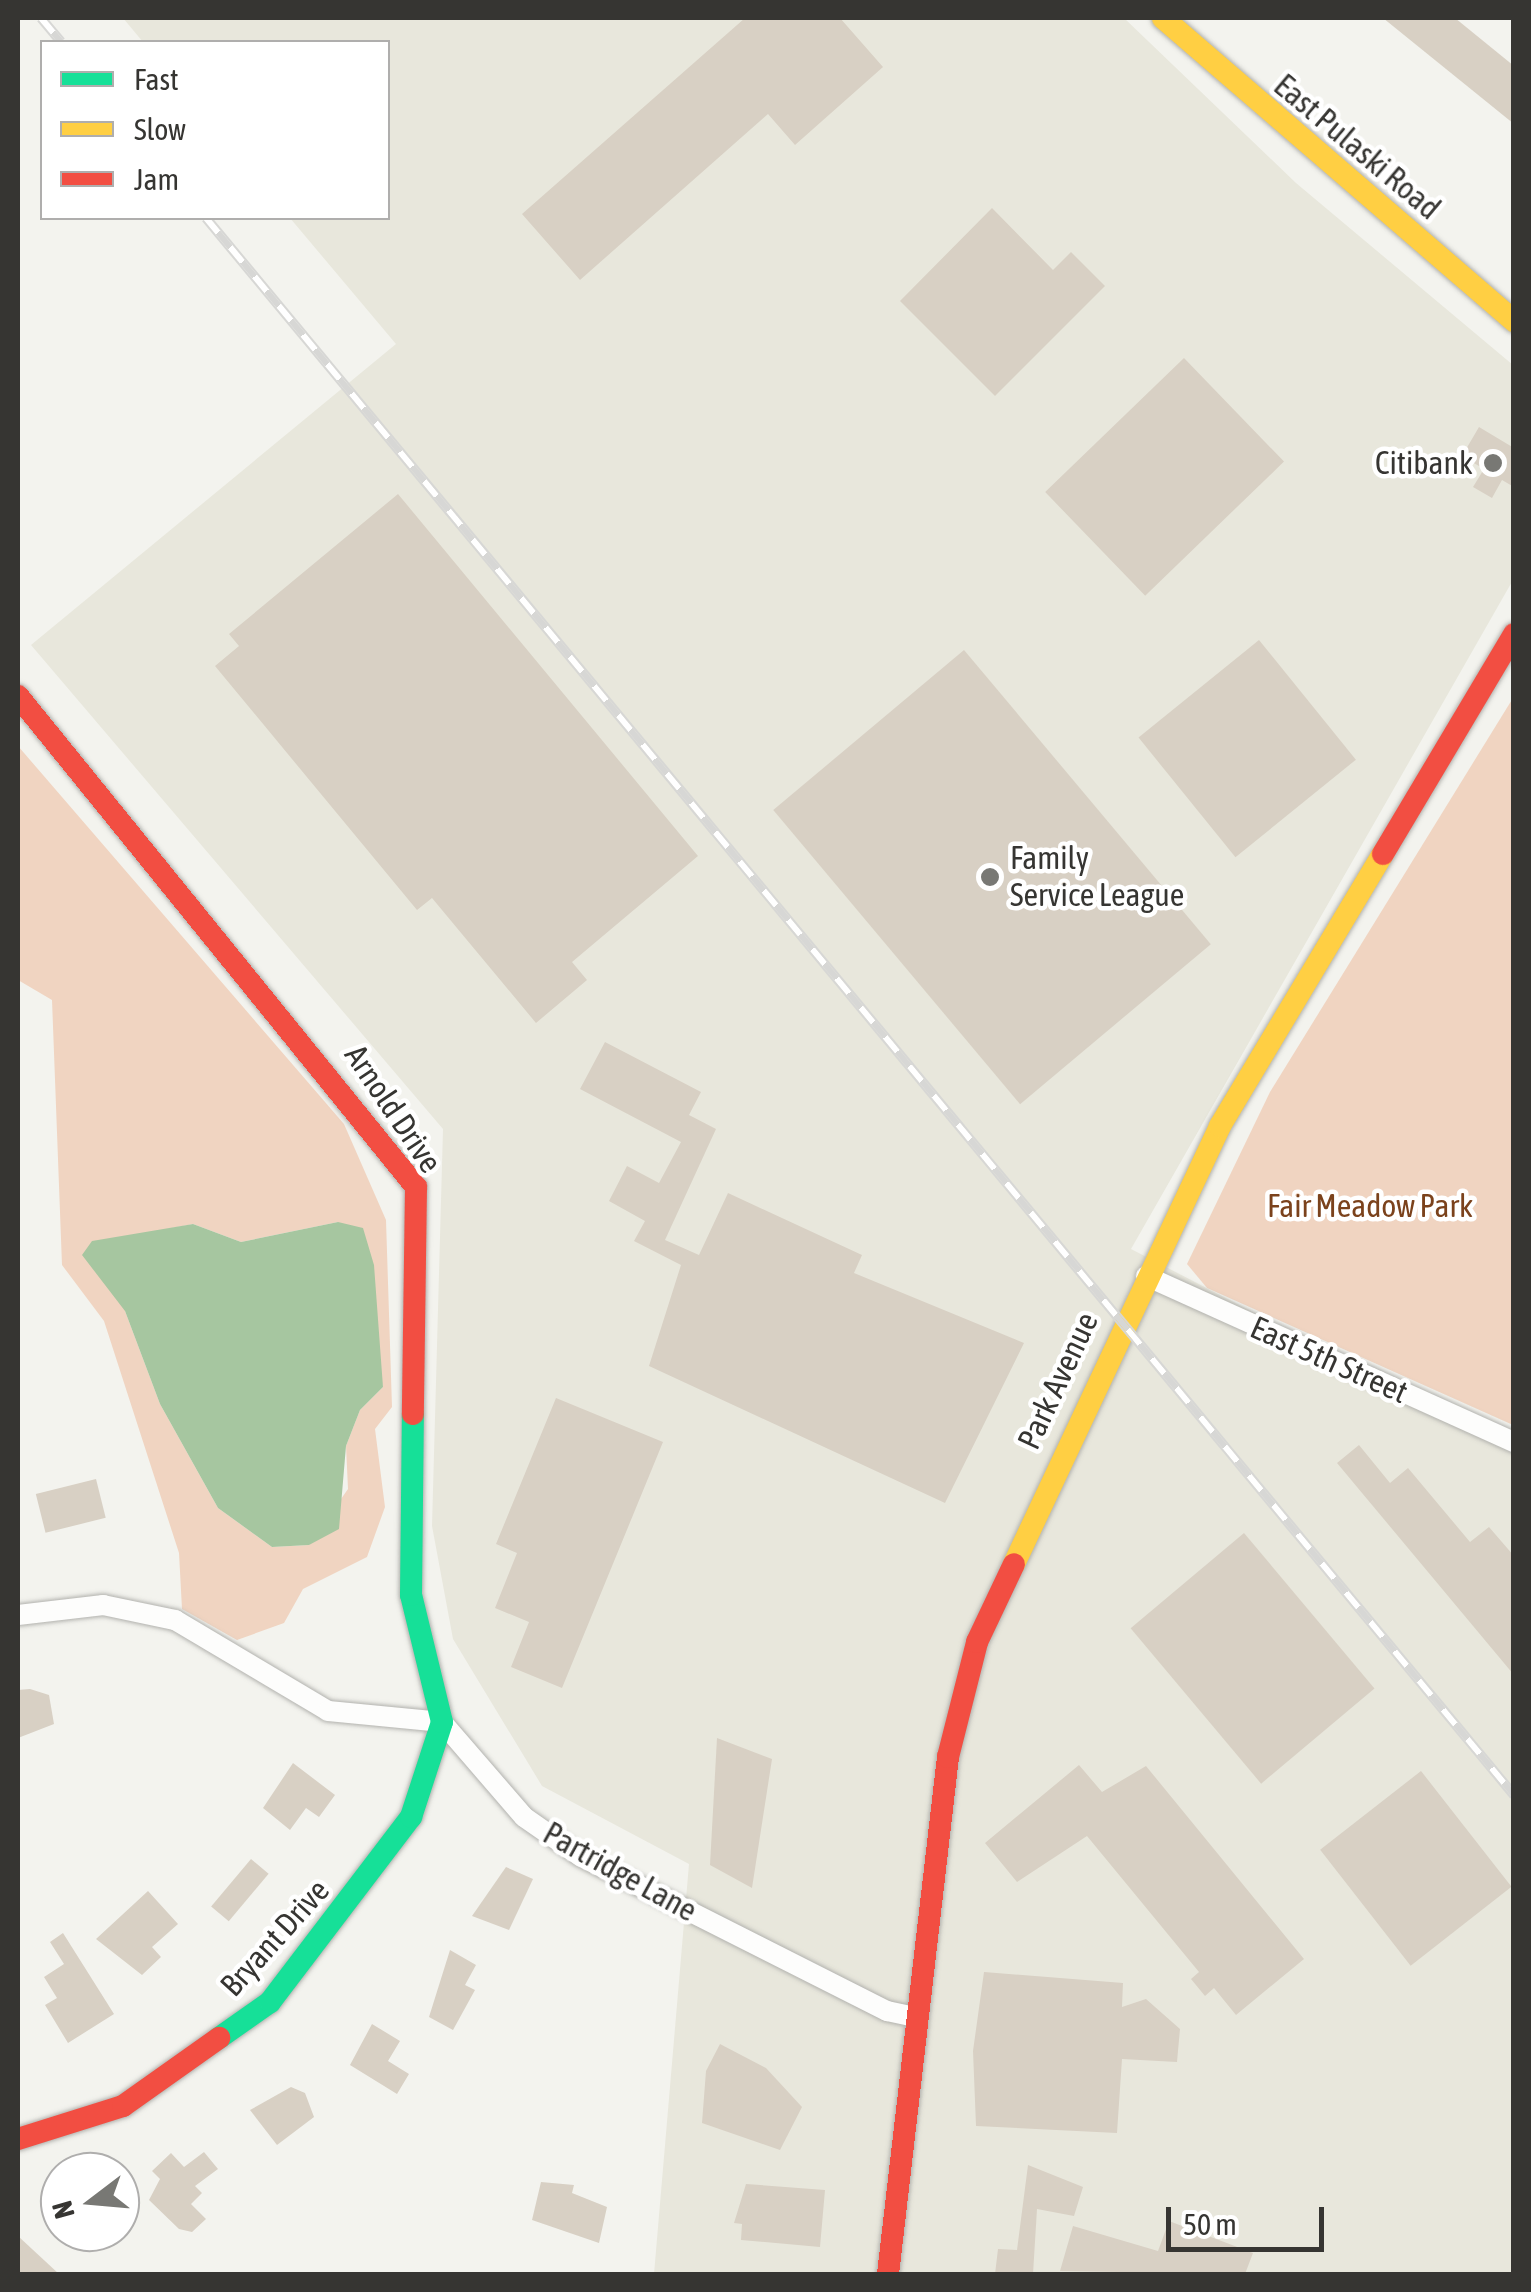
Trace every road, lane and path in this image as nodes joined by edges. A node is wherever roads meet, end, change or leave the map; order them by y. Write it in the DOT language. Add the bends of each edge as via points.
graph roads {
  1 [pos="1164,18"];
  2 [pos="1514,321"];
  3 [pos="1514,634"];
  4 [pos="18,696"];
  5 [pos="1146,1276"];
  6 [pos="1514,1442"];
  7 [pos="18,1615"];
  8 [pos="442,1722"];
  9 [pos="916,2017"];
  10 [pos="18,2140"];
  11 [pos="896,2238"];
  12 [pos="888,2274"];
  13 [pos="898,2274"];
  1 -- 2 [label="main road, East Pulaski Road"];
  3 -- 5 [label="main road, Park Avenue" via="1220,1126"];
  4 -- 8 [label="main road, Arnold Drive" via="322,1060 416,1188 411,1595"];
  5 -- 6 [label="street, East 5th Street"];
  5 -- 9 [label="main road, Park Avenue" via="977,1642 948,1757"];
  7 -- 8 [label="street" via="103,1605 174,1620 328,1711"];
  8 -- 9 [label="street, Partridge Lane" via="524,1818 580,1856 869,2003"];
  8 -- 10 [label="main road, Bryant Drive" via="411,1817 270,2002 123,2106"];
  9 -- 11 [label="main road, Park Avenue"];
  11 -- 12 [label="main road, Park Avenue"];
  11 -- 13 [label="main road, Park Avenue"];
}
